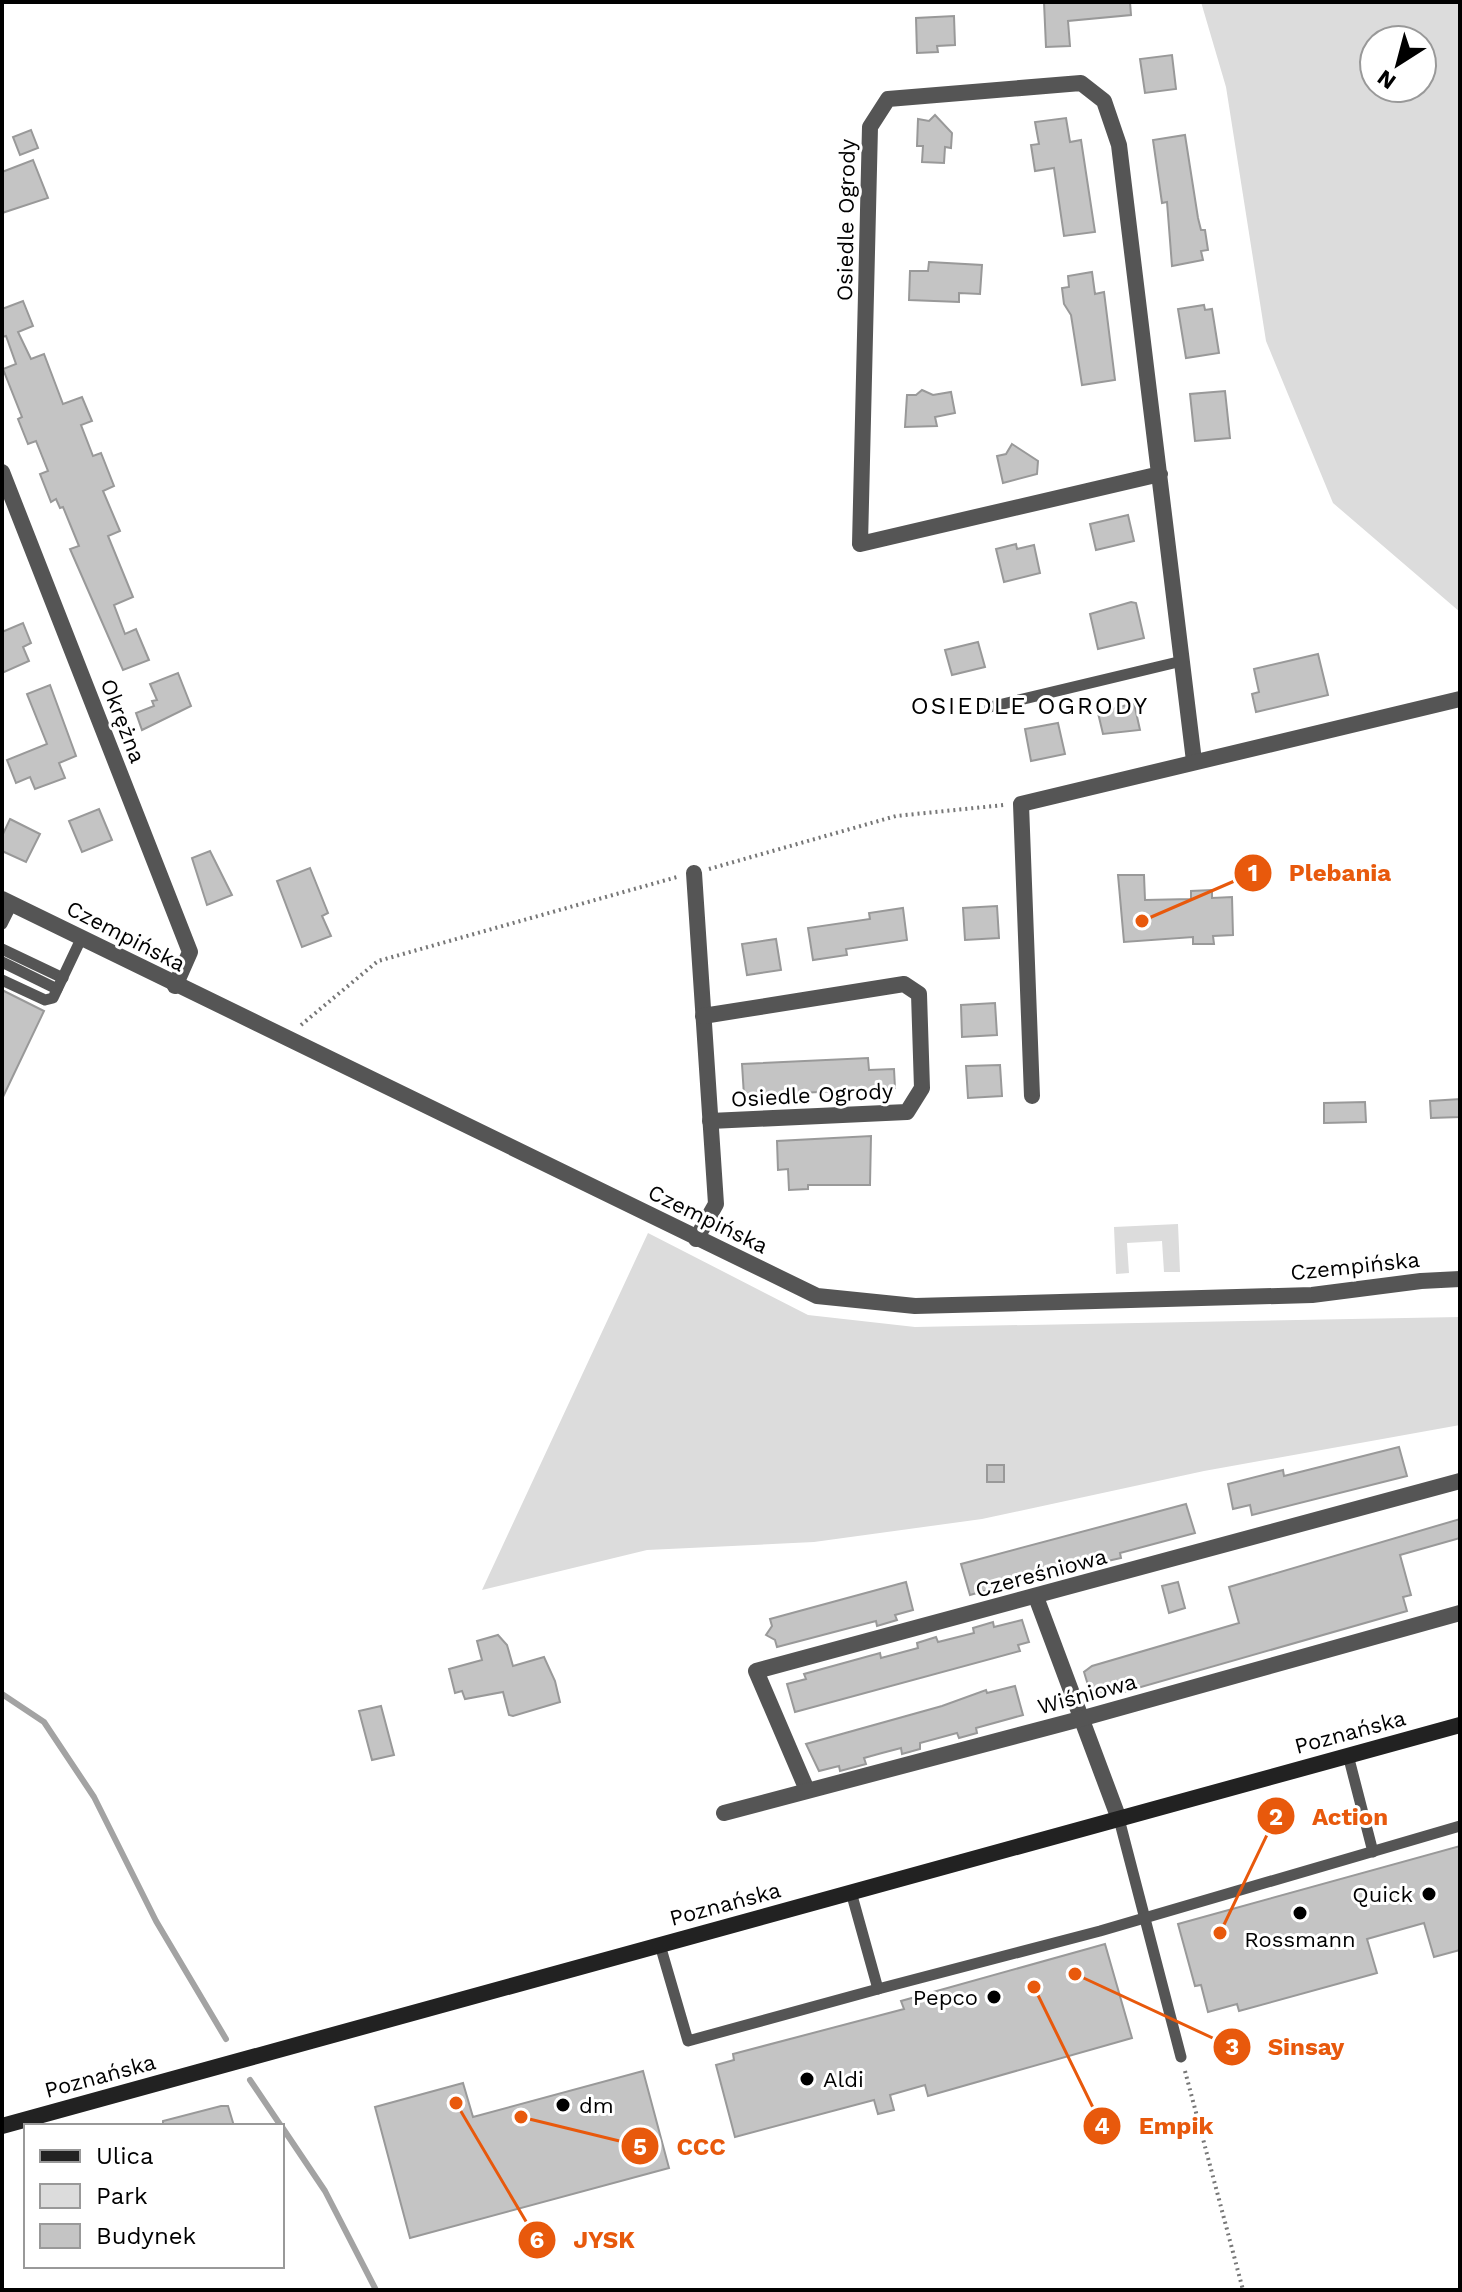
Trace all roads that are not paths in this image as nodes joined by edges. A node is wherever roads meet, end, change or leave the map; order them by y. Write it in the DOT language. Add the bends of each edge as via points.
graph roads {
  1 [pos="2,472"];
  2 [pos="1160,474"];
  3 [pos="1182,661"];
  4 [pos="1460,699"];
  5 [pos="990,707"];
  6 [pos="1194,761"];
  7 [pos="694,873"];
  8 [pos="7,901"];
  9 [pos="2,924"];
  10 [pos="81,939"];
  11 [pos="2,949"];
  12 [pos="2,962"];
  13 [pos="2,980"];
  14 [pos="60,983"];
  15 [pos="175,986"];
  16 [pos="703,1016"];
  17 [pos="1032,1096"];
  18 [pos="710,1121"];
  19 [pos="696,1239"];
  20 [pos="1460,1279"];
  21 [pos="1460,1481"];
  22 [pos="1036,1597"];
  23 [pos="1460,1613"];
  24 [pos="1080,1719"];
  25 [pos="1460,1725"];
  26 [pos="1348,1755"];
  27 [pos="807,1790"];
  28 [pos="724,1813"];
  29 [pos="1119,1819"];
  30 [pos="1460,1826"];
  31 [pos="1373,1852"];
  32 [pos="851,1892"];
  33 [pos="1146,1917"];
  34 [pos="660,1945"];
  35 [pos="878,1989"];
  36 [pos="1181,2057"];
  37 [pos="2,2126"];
  1 -- 15 [label="street, Okrężna" via="190,952"];
  2 -- 2 [label="street, Osiedle Ogrody" via="1119,145 1104,101 1081,83 888,99 870,127 860,544"];
  2 -- 3 [label="street, Osiedle Ogrody"];
  3 -- 5 [label="lane"];
  3 -- 6 [label="street, Osiedle Ogrody"];
  4 -- 6 [label="street"];
  6 -- 17 [label="street" via="1021,804"];
  7 -- 16 [label="street, Osiedle Ogrody"];
  8 -- 9 [label="lane"];
  8 -- 10 [label="street, Czempińska"];
  10 -- 14 [label="lane"];
  10 -- 15 [label="street, Czempińska"];
  11 -- 14 [label="lane"];
  12 -- 14 [label="lane"];
  13 -- 14 [label="lane" via="45,1000 53,998"];
  15 -- 19 [label="street, Czempińska"];
  16 -- 18 [label="street, Osiedle Ogrody"];
  16 -- 18 [label="street, Osiedle Ogrody" via="904,984 919,994 922,1088 907,1112"];
  18 -- 19 [label="street, Osiedle Ogrody" via="716,1204"];
  19 -- 20 [label="street, Czempińska" via="817,1296 915,1306 1312,1295"];
  21 -- 22 [label="street, Czereśniowa"];
  22 -- 24 [label="street"];
  22 -- 27 [label="street, Czereśniowa" via="756,1671"];
  23 -- 24 [label="street, Wiśniowa"];
  24 -- 27 [label="street, Wiśniowa"];
  24 -- 29 [label="street"];
  25 -- 26 [label="street, Poznańska"];
  26 -- 29 [label="street, Poznańska"];
  26 -- 31 [label="lane"];
  27 -- 28 [label="street, Wiśniowa"];
  29 -- 32 [label="street, Poznańska"];
  29 -- 33 [label="lane"];
  30 -- 31 [label="lane"];
  31 -- 33 [label="lane"];
  32 -- 34 [label="street, Poznańska"];
  32 -- 35 [label="lane"];
  33 -- 35 [label="lane"];
  33 -- 36 [label="lane"];
  34 -- 35 [label="lane" via="688,2041"];
  34 -- 37 [label="street, Poznańska"];
}
